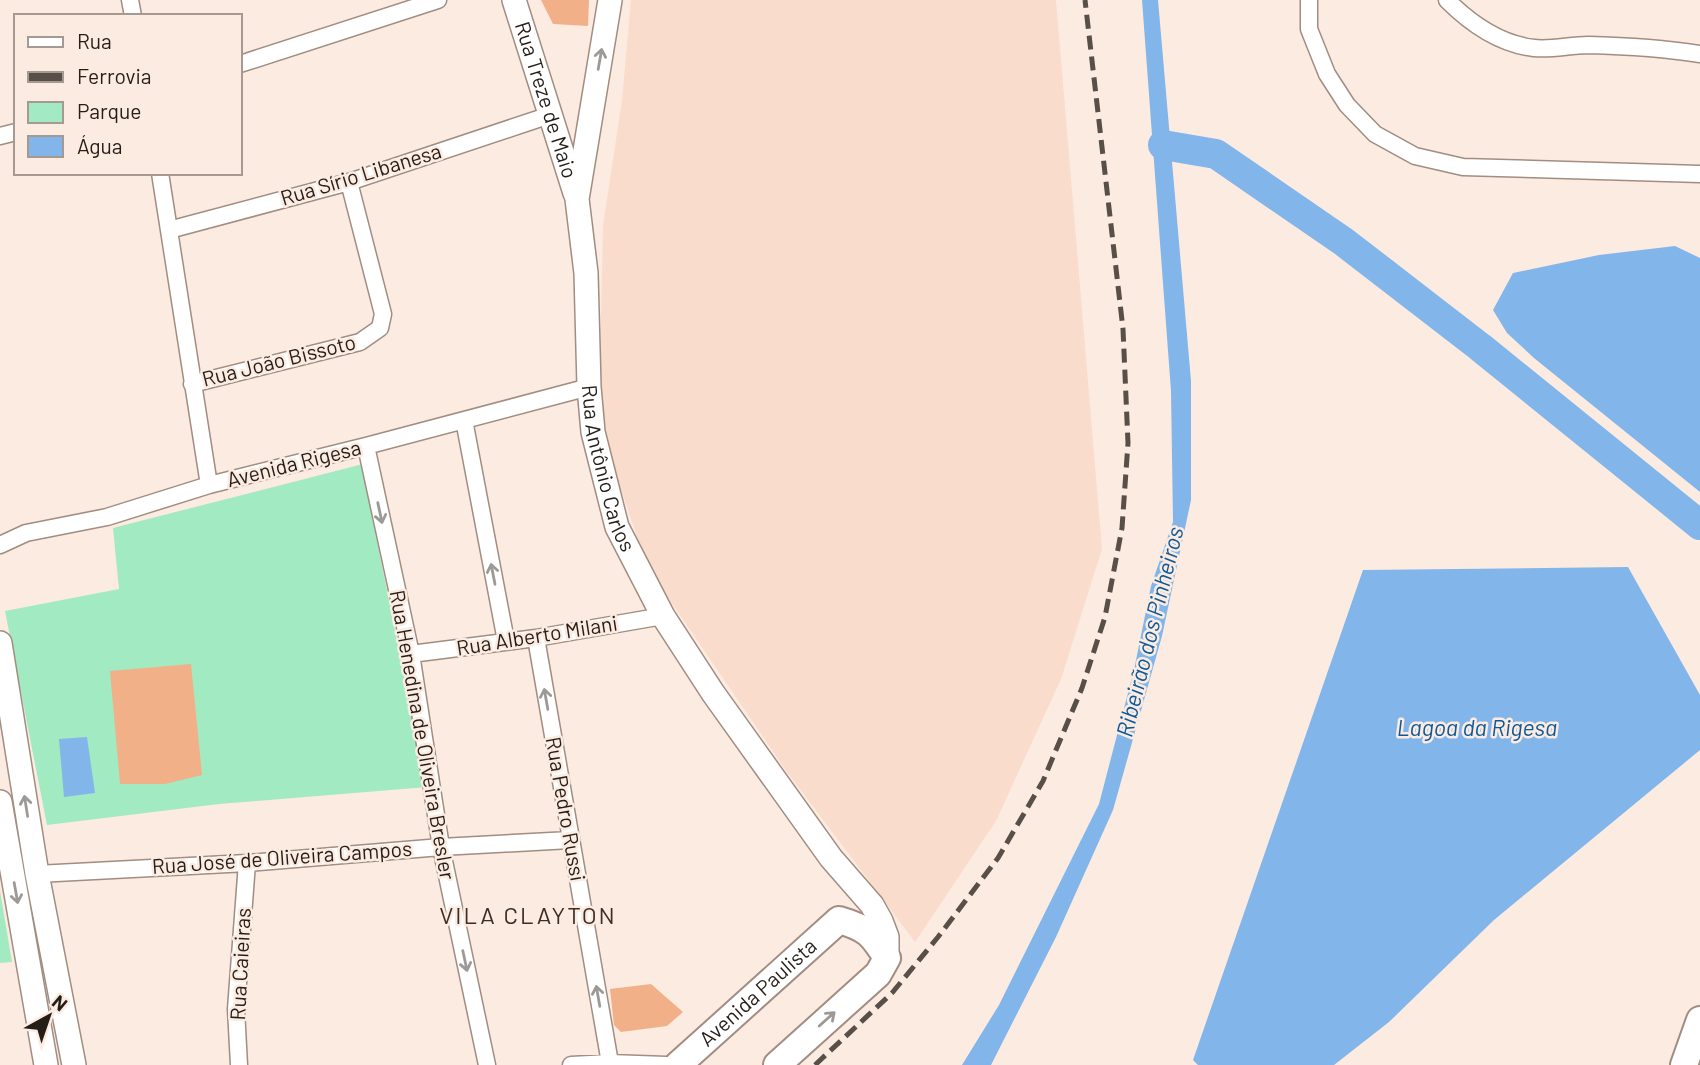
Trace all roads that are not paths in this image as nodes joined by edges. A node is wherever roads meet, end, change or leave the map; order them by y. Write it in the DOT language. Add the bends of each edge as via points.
graph roads {
  1 [pos="438,0"];
  2 [pos="514,0"];
  3 [pos="610,0"];
  4 [pos="1309,0"];
  5 [pos="1447,0"];
  6 [pos="1700,54"];
  7 [pos="242,63"];
  8 [pos="548,108"];
  9 [pos="592,110"];
  10 [pos="1700,174"];
  11 [pos="160,175"];
  12 [pos="349,182"];
  13 [pos="577,199"];
  14 [pos="169,230"];
  15 [pos="192,384"];
  16 [pos="589,387"];
  17 [pos="464,420"];
  18 [pos="366,446"];
  19 [pos="209,485"];
  20 [pos="0,545"];
  21 [pos="663,616"];
  22 [pos="536,638"];
  23 [pos="506,641"];
  24 [pos="0,643"];
  25 [pos="411,654"];
  26 [pos="0,802"];
  27 [pos="570,841"];
  28 [pos="441,846"];
  29 [pos="247,863"];
  30 [pos="37,874"];
  31 [pos="844,874"];
  32 [pos="839,920"];
  33 [pos="887,958"];
  34 [pos="1700,1020"];
  35 [pos="610,1063"];
  36 [pos="46,1065"];
  37 [pos="74,1065"];
  38 [pos="239,1065"];
  39 [pos="487,1065"];
  40 [pos="571,1065"];
  41 [pos="666,1065"];
  42 [pos="678,1065"];
  43 [pos="777,1065"];
  44 [pos="1684,1065"];
  1 -- 7 [label="street"];
  2 -- 8 [label="main road, Rua Treze de Maio"];
  9 -- 3 [label="main road, Rua Antônio Carlos, one-way"];
  4 -- 10 [label="street" via="1309,29 1327,74 1347,105 1375,134 1415,156 1463,167"];
  5 -- 6 [label="street" via="1468,22 1499,38 1535,48 1656,47"];
  8 -- 9 [label="main road" via="581,119"];
  8 -- 12 [label="street, Rua Sírio Libanesa"];
  8 -- 13 [label="main road, Rua Treze de Maio"];
  9 -- 13 [label="main road, Rua Antônio Carlos"];
  11 -- 14 [label="street"];
  12 -- 14 [label="street, Rua Sírio Libanesa"];
  12 -- 15 [label="street, Rua João Bissoto" via="383,314 380,328 360,342"];
  13 -- 16 [label="main road, Rua Antônio Carlos" via="586,273"];
  14 -- 15 [label="street"];
  15 -- 19 [label="street"];
  16 -- 17 [label="street, Avenida Rigesa"];
  16 -- 21 [label="main road, Rua Antônio Carlos" via="596,448 617,527"];
  17 -- 18 [label="street, Avenida Rigesa"];
  23 -- 17 [label="street, one-way"];
  18 -- 19 [label="street, Avenida Rigesa"];
  18 -- 25 [label="street, Rua Henedina de Oliveira Bresler, one-way"];
  19 -- 20 [label="street, Avenida Rigesa" via="107,517 26,533"];
  21 -- 22 [label="street, Rua Alberto Milani"];
  21 -- 31 [label="main road, Rua Antônio Carlos"];
  22 -- 23 [label="street, Rua Alberto Milani"];
  27 -- 22 [label="street, Rua Pedro Russi, one-way"];
  23 -- 25 [label="street, Rua Alberto Milani"];
  30 -- 24 [label="main road, one-way"];
  25 -- 28 [label="street, Rua Henedina de Oliveira Bresler"];
  26 -- 36 [label="main road, one-way"];
  27 -- 28 [label="street, Rua José de Oliveira Campos"];
  35 -- 27 [label="street, Rua Pedro Russi, one-way"];
  28 -- 29 [label="street, Rua José de Oliveira Campos"];
  28 -- 39 [label="street, Rua Henedina de Oliveira Bresler, one-way"];
  29 -- 30 [label="street, Rua José de Oliveira Campos"];
  29 -- 38 [label="street, Rua Caieiras" via="236,1009"];
  30 -- 37 [label="main road"];
  31 -- 32 [label="main road" via="845,904"];
  31 -- 33 [label="main road, Rua Antônio Carlos" via="881,921 887,936"];
  32 -- 33 [label="main road" via="874,935"];
  32 -- 42 [label="main road, Avenida Paulista"];
  43 -- 33 [label="main road, one-way" via="878,974"];
  34 -- 44 [label="main road"];
  35 -- 40 [label="street"];
  35 -- 41 [label="street"];
}
